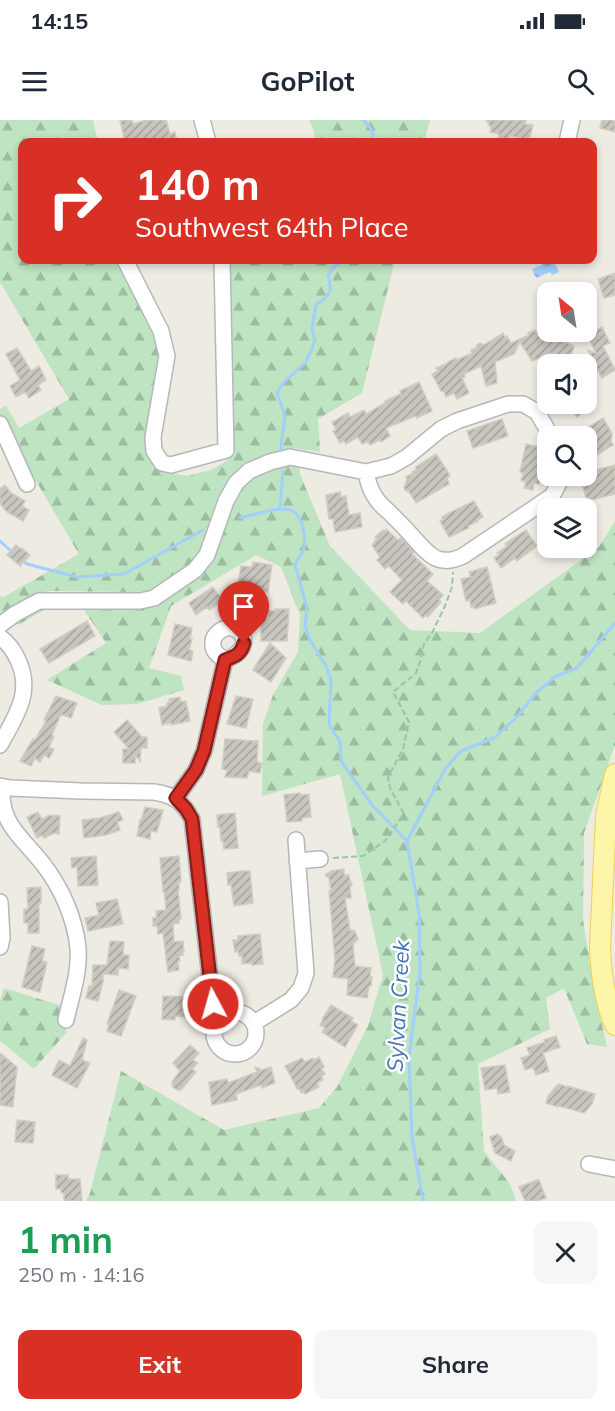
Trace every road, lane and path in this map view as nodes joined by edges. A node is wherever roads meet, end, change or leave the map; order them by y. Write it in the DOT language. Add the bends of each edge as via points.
graph roads {
  1 [pos="202,120"];
  2 [pos="572,120"];
  3 [pos="207,138"];
  4 [pos="568,138"];
  5 [pos="127,264"];
  6 [pos="222,264"];
  7 [pos="0,424"];
  8 [pos="545,426"];
  9 [pos="366,472"];
  10 [pos="27,484"];
  11 [pos="557,486"];
  12 [pos="454,560"];
  13 [pos="0,625"];
  14 [pos="0,636"];
  15 [pos="225,660"];
  16 [pos="0,745"];
  17 [pos="615,774"];
  18 [pos="1,787"];
  19 [pos="176,798"];
  20 [pos="296,840"];
  21 [pos="320,859"];
  22 [pos="297,861"];
  23 [pos="0,902"];
  24 [pos="608,905"];
  25 [pos="0,947"];
  26 [pos="221,1017"];
  27 [pos="66,1020"];
  28 [pos="254,1023"];
  29 [pos="615,1025"];
  30 [pos="589,1164"];
  31 [pos="615,1169"];
  1 -- 3 [label="street"];
  2 -- 4 [label="street"];
  5 -- 6 [label="street" via="162,331 167,357 153,437 154,451 162,463 171,465 226,450"];
  7 -- 10 [label="street"];
  8 -- 9 [label="street" via="537,412 523,404 508,404 457,421 391,466"];
  9 -- 12 [label="street" via="375,499 427,552 439,560"];
  9 -- 13 [label="street" via="290,457 270,462 249,471 236,483 207,555 195,570 154,598 39,601"];
  11 -- 12 [label="street" via="552,496"];
  12 -- 21 [label="path" via="453,586 424,644 416,673 393,692 409,722 403,749 388,777 404,815 385,841 363,856"];
  14 -- 16 [label="street" via="13,650 25,680 22,703"];
  15 -- 19 [label="street" via="204,751"];
  17 -- 24 [label="main road" via="606,816"];
  18 -- 19 [label="street" via="154,792"];
  18 -- 27 [label="street" via="1,803 9,826 51,876 74,925 78,969"];
  19 -- 26 [label="street" via="192,819 213,1004"];
  20 -- 22 [label="street"];
  21 -- 22 [label="street"];
  22 -- 28 [label="street" via="306,973 291,1000"];
  23 -- 25 [label="street"];
  24 -- 29 [label="main road" via="600,965"];
  26 -- 28 [label="street" via="239,1012"];
  26 -- 28 [label="street" via="214,1029 215,1037 218,1045 231,1053 252,1046"];
  30 -- 31 [label="street"];
}
